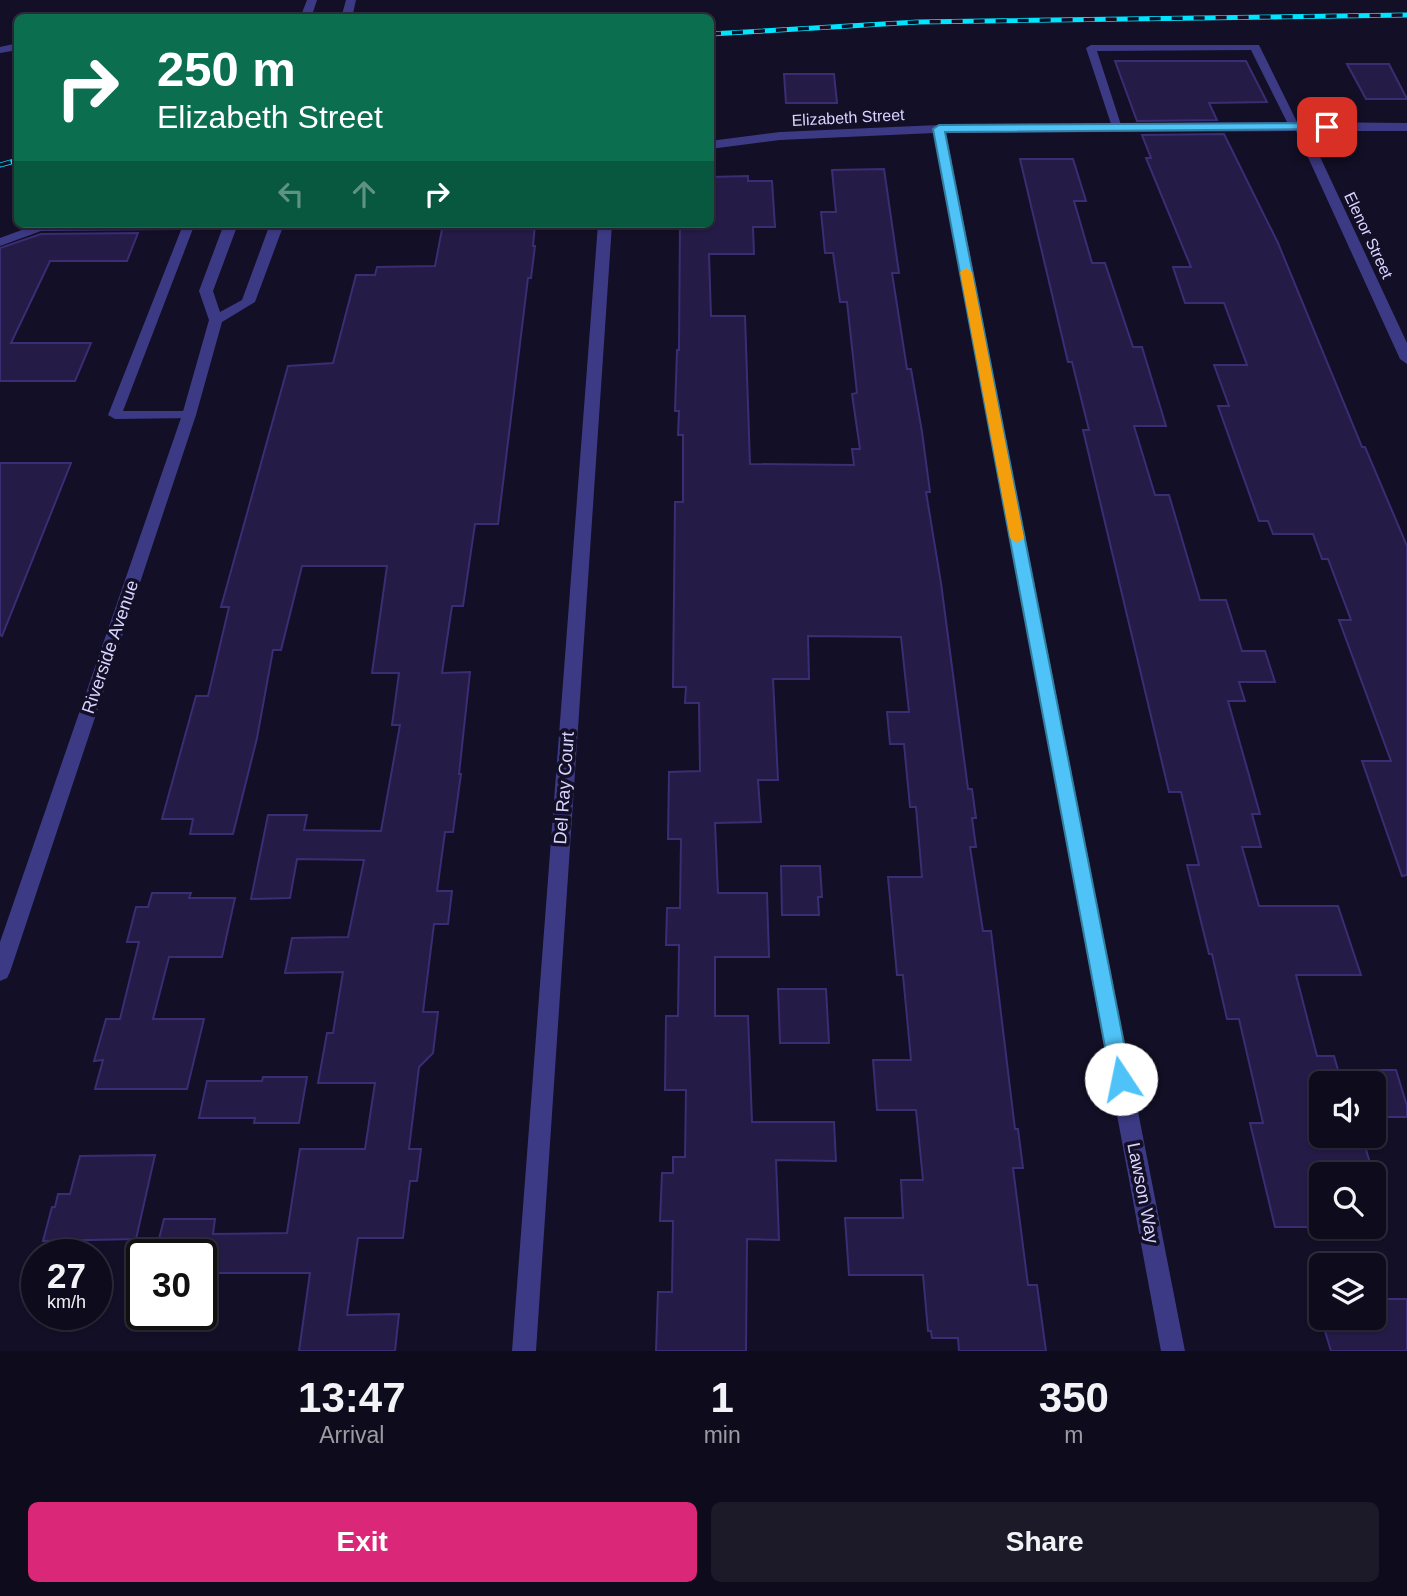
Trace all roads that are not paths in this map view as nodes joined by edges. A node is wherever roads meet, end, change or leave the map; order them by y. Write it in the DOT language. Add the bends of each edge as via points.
graph roads {
  1 [pos="1297,127"];
  2 [pos="1407,127"];
  3 [pos="1117,128"];
  4 [pos="939,129"];
  5 [pos="714,144"];
  6 [pos="37,228"];
  7 [pos="187,228"];
  8 [pos="230,228"];
  9 [pos="276,228"];
  10 [pos="605,228"];
  11 [pos="0,242"];
  12 [pos="216,320"];
  13 [pos="1407,359"];
  14 [pos="189,415"];
  15 [pos="0,972"];
  16 [pos="524,1351"];
  17 [pos="1173,1351"];
  1 -- 2 [label="street, Elizabeth Street"];
  1 -- 3 [label="street, Elizabeth Street"];
  1 -- 3 [label="lane" via="1255,47 1091,48"];
  1 -- 13 [label="street, Elenor Street"];
  3 -- 4 [label="street, Elizabeth Street"];
  4 -- 5 [label="street, Elizabeth Street" via="780,136"];
  4 -- 17 [label="street, Lawson Way"];
  6 -- 11 [label="lane"];
  7 -- 14 [label="lane" via="115,415"];
  8 -- 12 [label="street" via="206,291"];
  9 -- 12 [label="street" via="248,302"];
  10 -- 16 [label="street, Del Ray Court"];
  12 -- 14 [label="street, Riverside Avenue"];
  14 -- 15 [label="street, Riverside Avenue"];
}
